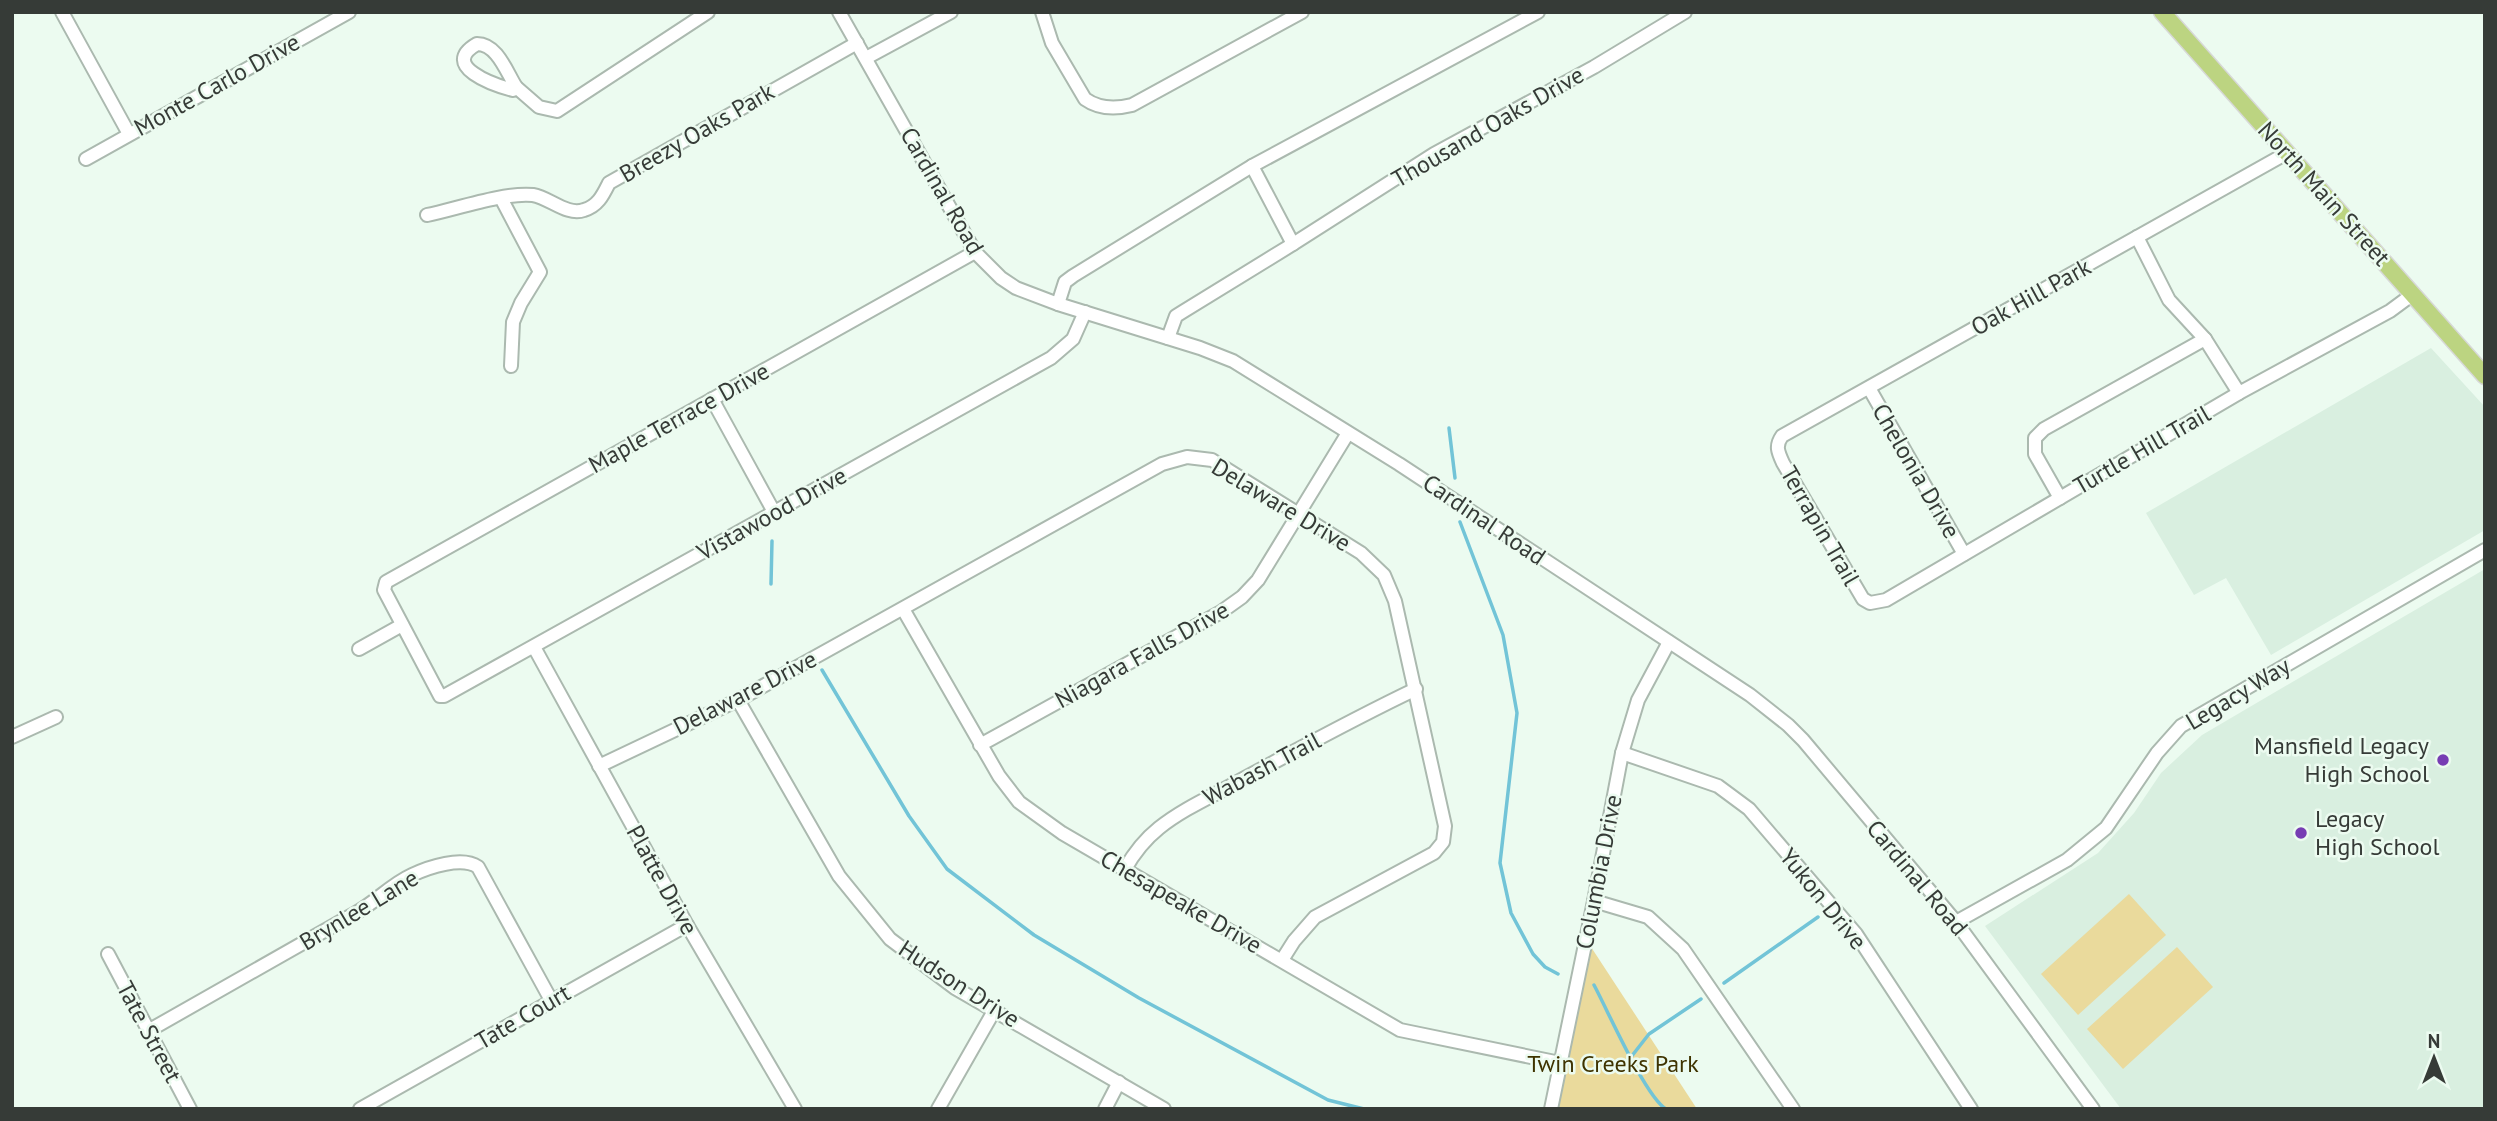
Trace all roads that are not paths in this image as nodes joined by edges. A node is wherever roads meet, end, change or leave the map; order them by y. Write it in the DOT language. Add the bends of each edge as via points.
graph roads {
  1 [pos="349,12"];
  2 [pos="708,12"];
  3 [pos="839,12"];
  4 [pos="951,12"];
  5 [pos="1042,12"];
  6 [pos="1302,12"];
  7 [pos="1538,12"];
  8 [pos="1685,12"];
  9 [pos="2162,12"];
  10 [pos="66,14"];
  11 [pos="857,43"];
  12 [pos="866,58"];
  13 [pos="516,87"];
  14 [pos="130,134"];
  15 [pos="2287,153"];
  16 [pos="86,159"];
  17 [pos="1252,166"];
  18 [pos="501,198"];
  19 [pos="427,215"];
  20 [pos="2137,237"];
  21 [pos="1293,244"];
  22 [pos="975,252"];
  23 [pos="2413,294"];
  24 [pos="1058,304"];
  25 [pos="1085,312"];
  26 [pos="1168,338"];
  27 [pos="2204,339"];
  28 [pos="511,366"];
  29 [pos="2485,376"];
  30 [pos="1869,388"];
  31 [pos="2239,393"];
  32 [pos="712,400"];
  33 [pos="1348,433"];
  34 [pos="1777,443"];
  35 [pos="2060,498"];
  36 [pos="774,512"];
  37 [pos="1298,512"];
  38 [pos="2485,551"];
  39 [pos="1964,554"];
  40 [pos="1870,603"];
  41 [pos="903,609"];
  42 [pos="402,625"];
  43 [pos="1669,642"];
  44 [pos="534,647"];
  45 [pos="359,649"];
  46 [pos="1416,690"];
  47 [pos="738,701"];
  48 [pos="56,717"];
  49 [pos="12,737"];
  50 [pos="979,745"];
  51 [pos="1622,752"];
  52 [pos="599,766"];
  53 [pos="1125,869"];
  54 [pos="1594,901"];
  55 [pos="1956,922"];
  56 [pos="687,925"];
  57 [pos="108,954"];
  58 [pos="1282,960"];
  59 [pos="551,1000"];
  60 [pos="994,1011"];
  61 [pos="148,1031"];
  62 [pos="1560,1063"];
  63 [pos="1119,1082"];
  64 [pos="190,1109"];
  65 [pos="359,1109"];
  66 [pos="795,1109"];
  67 [pos="938,1109"];
  68 [pos="1105,1109"];
  69 [pos="1164,1109"];
  70 [pos="1551,1109"];
  71 [pos="1793,1109"];
  72 [pos="1972,1109"];
  73 [pos="2092,1109"];
  1 -- 14 [label="street, Monte Carlo Drive"];
  2 -- 13 [label="street" via="557,111 539,107"];
  3 -- 11 [label="street, Cardinal Road"];
  4 -- 12 [label="street"];
  5 -- 6 [label="street" via="1052,43 1085,99 1106,108 1132,105"];
  7 -- 17 [label="street"];
  8 -- 21 [label="street, Thousand Oaks Drive" via="1434,154"];
  9 -- 15 [label="main road, North Main Street"];
  10 -- 14 [label="street"];
  11 -- 12 [label="street, Cardinal Road"];
  11 -- 18 [label="street, Breezy Oaks Park" via="609,183 600,201 586,210 568,209 535,195"];
  12 -- 22 [label="street, Cardinal Road"];
  14 -- 16 [label="street, Monte Carlo Drive"];
  15 -- 20 [label="street, Oak Hill Park"];
  15 -- 23 [label="main road, North Main Street"];
  17 -- 21 [label="street"];
  17 -- 24 [label="street" via="1073,276 1065,282"];
  18 -- 19 [label="street, Breezy Oaks Park"];
  18 -- 28 [label="street" via="540,272 513,322"];
  20 -- 27 [label="street" via="2169,300"];
  20 -- 30 [label="street, Oak Hill Park"];
  21 -- 26 [label="street, Thousand Oaks Drive" via="1176,316"];
  22 -- 24 [label="street, Cardinal Road" via="1001,278"];
  22 -- 32 [label="street, Maple Terrace Drive"];
  23 -- 29 [label="main road, North Main Street"];
  23 -- 31 [label="street, Turtle Hill Trail"];
  24 -- 25 [label="street, Cardinal Road"];
  25 -- 26 [label="street, Cardinal Road"];
  25 -- 36 [label="street, Vistawood Drive" via="1073,339 1051,358"];
  26 -- 33 [label="street, Cardinal Road" via="1233,361"];
  27 -- 31 [label="street"];
  27 -- 35 [label="street" via="2035,438 2035,454"];
  30 -- 34 [label="street, Oak Hill Park"];
  30 -- 39 [label="street, Chelonia Drive"];
  31 -- 35 [label="street, Turtle Hill Trail"];
  32 -- 36 [label="street"];
  32 -- 42 [label="street, Maple Terrace Drive" via="385,584"];
  33 -- 37 [label="street, Niagara Falls Drive"];
  33 -- 43 [label="street, Cardinal Road"];
  34 -- 40 [label="street, Terrapin Trail" via="1783,463 1858,593"];
  35 -- 39 [label="street, Turtle Hill Trail"];
  36 -- 44 [label="street, Vistawood Drive"];
  37 -- 41 [label="street, Delaware Drive" via="1212,460 1174,460"];
  37 -- 46 [label="street, Delaware Drive" via="1362,553 1384,575 1395,601"];
  37 -- 50 [label="street, Niagara Falls Drive" via="1258,580 1242,597"];
  38 -- 55 [label="street, Legacy Way" via="2181,726 2157,752 2106,828 2067,860"];
  39 -- 40 [label="street, Turtle Hill Trail" via="1886,600"];
  41 -- 47 [label="street, Delaware Drive"];
  41 -- 50 [label="street, Chesapeake Drive"];
  42 -- 44 [label="street, Vistawood Drive" via="441,697"];
  42 -- 45 [label="street"];
  43 -- 51 [label="street, Columbia Drive" via="1638,700"];
  43 -- 55 [label="street, Cardinal Road" via="1788,725"];
  44 -- 52 [label="street, Platte Drive"];
  46 -- 53 [label="street, Wabash Trail" via="1177,816 1145,840"];
  46 -- 58 [label="street, Delaware Drive" via="1445,826 1443,842 1434,853 1315,917"];
  47 -- 52 [label="street, Delaware Drive"];
  47 -- 60 [label="street, Hudson Drive" via="839,876 864,909 890,939 921,964"];
  48 -- 49 [label="street"];
  50 -- 53 [label="street, Chesapeake Drive" via="1019,802"];
  51 -- 54 [label="street, Columbia Drive"];
  51 -- 72 [label="street, Yukon Drive" via="1718,786 1749,810 1856,934"];
  52 -- 56 [label="street, Platte Drive"];
  53 -- 58 [label="street, Chesapeake Drive"];
  54 -- 62 [label="street, Columbia Drive"];
  54 -- 71 [label="street" via="1648,917 1683,949"];
  55 -- 73 [label="street, Cardinal Road"];
  56 -- 59 [label="street, Tate Court"];
  56 -- 66 [label="street, Platte Drive"];
  57 -- 61 [label="street, Tate Street"];
  58 -- 62 [label="street, Chesapeake Drive" via="1400,1030"];
  59 -- 61 [label="street, Brynlee Lane" via="478,867 461,861 397,882 359,912"];
  59 -- 65 [label="street, Tate Court"];
  60 -- 63 [label="street, Hudson Drive"];
  60 -- 67 [label="street"];
  61 -- 64 [label="street, Tate Street"];
  62 -- 70 [label="street, Columbia Drive"];
  63 -- 68 [label="street"];
  63 -- 69 [label="street, Hudson Drive"];
}
